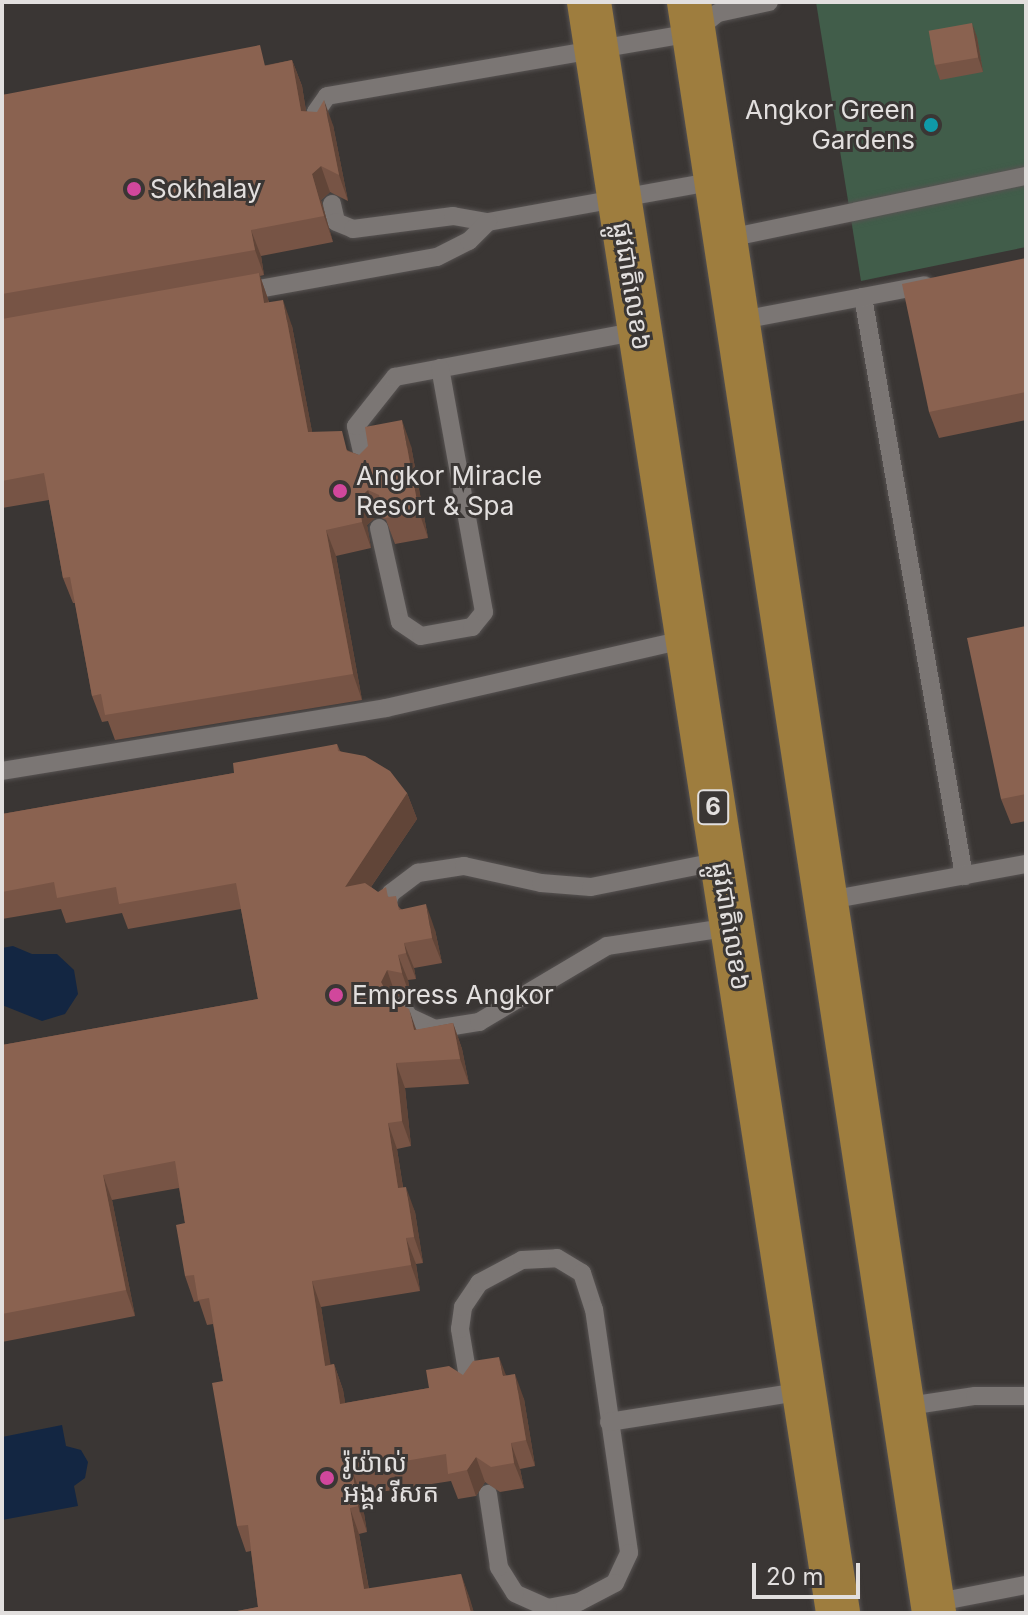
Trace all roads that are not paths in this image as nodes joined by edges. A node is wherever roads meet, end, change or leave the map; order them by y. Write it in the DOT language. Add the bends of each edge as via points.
graph roads {
  1 [pos="589,2"];
  2 [pos="769,2"];
  3 [pos="691,18"];
  4 [pos="596,50"];
  5 [pos="319,128"];
  6 [pos="1026,176"];
  7 [pos="716,181"];
  8 [pos="618,198"];
  9 [pos="332,204"];
  10 [pos="488,222"];
  11 [pos="724,239"];
  12 [pos="952,279"];
  13 [pos="220,296"];
  14 [pos="863,297"];
  15 [pos="737,321"];
  16 [pos="639,331"];
  17 [pos="440,368"];
  18 [pos="366,469"];
  19 [pos="379,528"];
  20 [pos="687,639"];
  21 [pos="2,771"];
  22 [pos="721,861"];
  23 [pos="1026,864"];
  24 [pos="964,876"];
  25 [pos="824,901"];
  26 [pos="386,906"];
  27 [pos="731,927"];
  28 [pos="402,1006"];
  29 [pos="470,1389"];
  30 [pos="804,1391"];
  31 [pos="1026,1396"];
  32 [pos="902,1407"];
  33 [pos="609,1422"];
  34 [pos="488,1494"];
  35 [pos="1026,1585"];
  36 [pos="934,1608"];
  37 [pos="838,1613"];
  1 -- 4 [label="highway, ផ្លូវជាតិលេខ៦ / 6"];
  2 -- 3 [label="lane"];
  3 -- 4 [label="lane"];
  3 -- 7 [label="highway"];
  4 -- 5 [label="lane" via="327,96 316,112"];
  4 -- 8 [label="highway, ផ្លូវជាតិលេខ៦ / 6"];
  6 -- 11 [label="lane"];
  7 -- 8 [label="lane"];
  7 -- 11 [label="highway"];
  8 -- 10 [label="lane"];
  8 -- 16 [label="highway, ផ្លូវជាតិលេខ៦ / 6"];
  9 -- 10 [label="lane" via="336,222 353,229 453,216"];
  10 -- 13 [label="lane" via="469,241 437,257"];
  11 -- 15 [label="highway"];
  12 -- 14 [label="lane"];
  14 -- 15 [label="lane"];
  14 -- 24 [label="lane"];
  15 -- 25 [label="highway"];
  16 -- 17 [label="lane"];
  16 -- 20 [label="highway, ផ្លូវជាតិលេខ៦ / 6"];
  17 -- 18 [label="lane" via="395,377 356,426"];
  17 -- 19 [label="lane" via="484,612 472,627 421,636 400,622"];
  20 -- 21 [label="lane" via="386,708"];
  20 -- 22 [label="highway, ផ្លូវជាតិលេខ៦ / 6"];
  22 -- 26 [label="lane" via="591,887 541,883 464,866 418,873 391,893"];
  22 -- 27 [label="highway, ផ្លូវជាតិលេខ៦ / 6"];
  23 -- 24 [label="lane"];
  24 -- 25 [label="lane"];
  25 -- 32 [label="highway"];
  27 -- 28 [label="lane" via="607,946 479,1022 435,1029 409,1017"];
  27 -- 30 [label="highway, ផ្លូវជាតិលេខ៦ / 6"];
  29 -- 33 [label="lane" via="460,1329 463,1307 479,1283 522,1260 557,1258 582,1273 594,1309"];
  30 -- 33 [label="lane"];
  30 -- 37 [label="highway, ផ្លូវជាតិលេខ៦ / 6"];
  31 -- 32 [label="lane" via="975,1396"];
  32 -- 36 [label="highway"];
  33 -- 34 [label="lane" via="629,1553 615,1583 579,1602 548,1608 515,1593 499,1567"];
  35 -- 36 [label="lane"];
}
